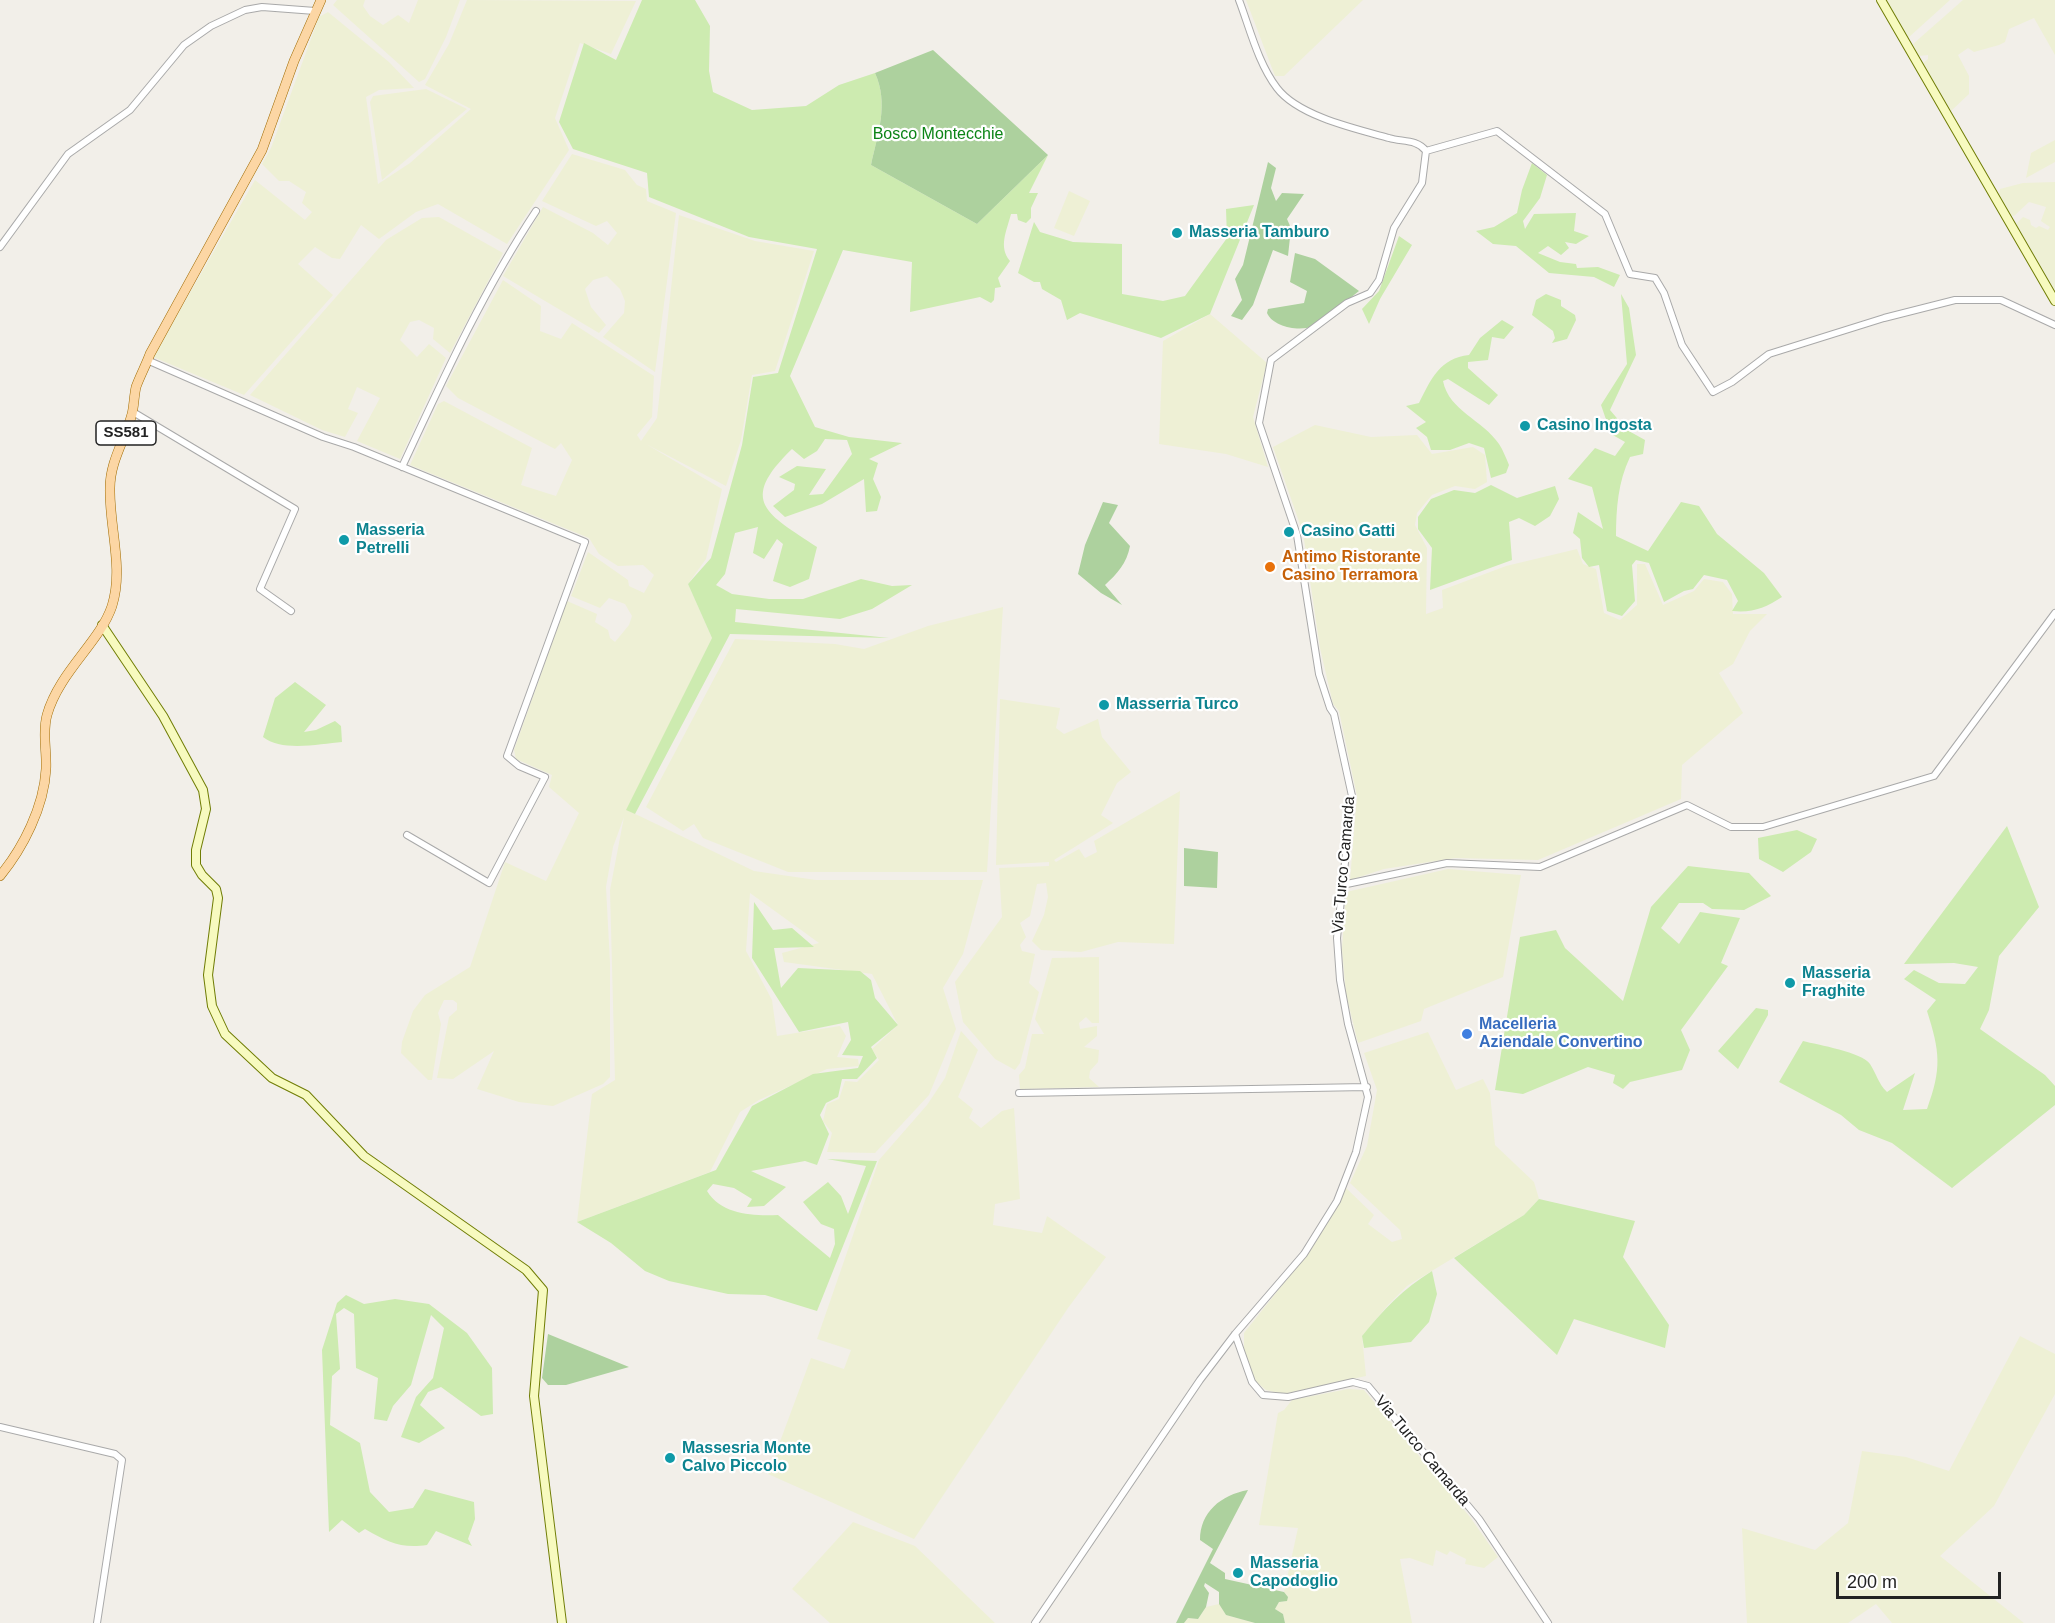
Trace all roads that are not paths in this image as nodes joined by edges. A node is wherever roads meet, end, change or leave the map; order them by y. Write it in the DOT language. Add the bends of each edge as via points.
graph roads {
  1 [pos="321,0"];
  2 [pos="1239,0"];
  3 [pos="1881,0"];
  4 [pos="315,11"];
  5 [pos="1426,151"];
  6 [pos="536,211"];
  7 [pos="0,247"];
  8 [pos="2055,301"];
  9 [pos="2055,325"];
  10 [pos="147,360"];
  11 [pos="133,412"];
  12 [pos="402,467"];
  13 [pos="291,611"];
  14 [pos="2055,613"];
  15 [pos="102,625"];
  16 [pos="407,835"];
  17 [pos="0,876"];
  18 [pos="1342,885"];
  19 [pos="1367,1087"];
  20 [pos="1019,1093"];
  21 [pos="1235,1334"];
  22 [pos="0,1427"];
  23 [pos="98,1623"];
  24 [pos="562,1623"];
  25 [pos="1035,1623"];
  26 [pos="1548,1623"];
  1 -- 4 [label="main road, SS581"];
  2 -- 5 [label="street" via="1265,67 1285,96 1318,115 1418,143"];
  3 -- 8 [label="street"];
  4 -- 7 [label="street" via="262,6 245,10 211,26 184,45 130,110 68,154"];
  4 -- 10 [label="main road, SS581" via="262,150"];
  5 -- 9 [label="street" via="1497,131 1605,214 1630,274 1655,278 1682,345 1713,392 1770,354 1955,300 2001,300"];
  5 -- 18 [label="street, Via Turco Camarda" via="1422,183 1394,228 1375,288 1347,303 1271,360 1259,415 1261,435 1297,535 1319,674 1334,714 1352,796"];
  6 -- 12 [label="street" via="503,261"];
  10 -- 11 [label="main road, SS581" via="136,388"];
  10 -- 12 [label="street"];
  11 -- 13 [label="street" via="295,509 260,589"];
  11 -- 15 [label="main road, SS581" via="118,448 110,488 115,590"];
  12 -- 16 [label="street" via="585,542 507,756 545,777 489,883"];
  14 -- 18 [label="street" via="1934,776 1763,827 1731,827 1687,805 1540,867 1448,863"];
  15 -- 17 [label="main road, SS581" via="51,703 45,728 42,791 23,845"];
  15 -- 24 [label="street" via="163,716 206,801 196,865 216,889 218,898 208,975 212,1006 225,1034 272,1078 306,1095 364,1156 526,1269 543,1290 534,1396"];
  18 -- 19 [label="street, Via Turco Camarda" via="1337,938 1342,998"];
  19 -- 20 [label="street"];
  19 -- 21 [label="street, Via Turco Camarda" via="1356,1152 1337,1201 1304,1254"];
  21 -- 25 [label="street"];
  21 -- 26 [label="street, Via Turco Camarda" via="1252,1382 1263,1395 1288,1397 1353,1382 1368,1386 1479,1519"];
  22 -- 23 [label="street" via="115,1454 122,1460"];
}
